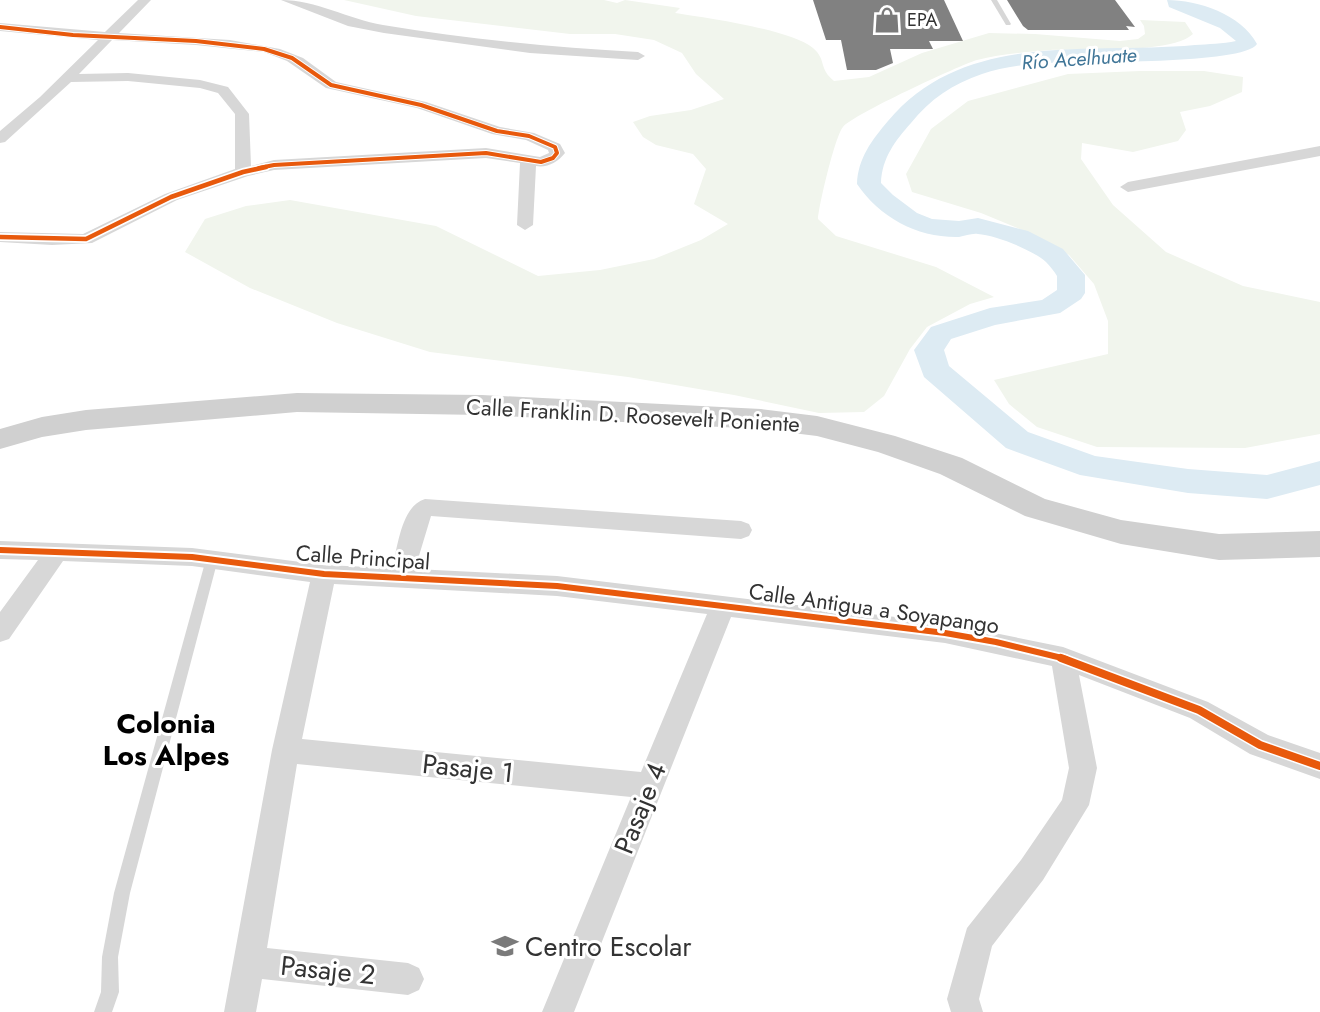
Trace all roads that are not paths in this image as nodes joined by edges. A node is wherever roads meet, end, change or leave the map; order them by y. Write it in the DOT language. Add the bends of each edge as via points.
graph roads {
  1 [pos="145,0"];
  2 [pos="287,0"];
  3 [pos="994,0"];
  4 [pos="1008,24"];
  5 [pos="0,27"];
  6 [pos="108,35"];
  7 [pos="638,56"];
  8 [pos="65,78"];
  9 [pos="0,139"];
  10 [pos="1320,151"];
  11 [pos="528,161"];
  12 [pos="243,172"];
  13 [pos="1128,187"];
  14 [pos="525,225"];
  15 [pos="0,237"];
  16 [pos="0,439"];
  17 [pos="741,530"];
  18 [pos="1320,544"];
  19 [pos="0,550"];
  20 [pos="57,552"];
  21 [pos="212,559"];
  22 [pos="324,574"];
  23 [pos="401,578"];
  24 [pos="723,605"];
  25 [pos="0,632"];
  26 [pos="1063,658"];
  27 [pos="286,750"];
  28 [pos="1320,766"];
  29 [pos="649,786"];
  30 [pos="249,962"];
  31 [pos="408,979"];
  32 [pos="103,1012"];
  33 [pos="240,1012"];
  34 [pos="558,1012"];
  35 [pos="967,1012"];
  1 -- 6 [label="street"];
  2 -- 7 [label="street" via="352,23 384,29 530,49"];
  3 -- 4 [label="lane"];
  5 -- 6 [label="street" via="33,33"];
  6 -- 8 [label="street"];
  6 -- 11 [label="street" via="235,45 284,54 331,85 421,105 555,147 557,153 553,158"];
  8 -- 9 [label="street"];
  8 -- 12 [label="street" via="128,77 223,90 242,114"];
  10 -- 13 [label="street"];
  11 -- 12 [label="street" via="486,153 274,165"];
  11 -- 14 [label="street"];
  12 -- 15 [label="street" via="171,197 86,238"];
  16 -- 18 [label="main road, Calle Franklin D. Roosevelt Poniente" via="38,428 140,414 304,402 386,402 761,419 826,428 885,443 951,466 1036,508 1121,532 1220,547"];
  17 -- 23 [label="street" via="425,507 417,518"];
  19 -- 20 [label="street, Calle Principal"];
  20 -- 21 [label="street, Calle Principal"];
  20 -- 25 [label="street"];
  21 -- 22 [label="street, Calle Principal"];
  21 -- 32 [label="lane" via="122,893 110,957 110,992"];
  22 -- 23 [label="street, Calle Principal"];
  22 -- 27 [label="street"];
  23 -- 24 [label="street, Calle Principal" via="557,586"];
  24 -- 26 [label="street, Calle Antigua a Soyapango" via="945,633"];
  24 -- 29 [label="street, Pasaje 4"];
  26 -- 28 [label="street, Calle Antigua a Soyapango" via="1199,710 1260,745"];
  26 -- 35 [label="street" via="1083,768 1075,805 1032,870 978,939 963,999"];
  27 -- 29 [label="street, Pasaje 1"];
  27 -- 30 [label="street"];
  29 -- 34 [label="street, Pasaje 4"];
  30 -- 31 [label="street, Pasaje 2"];
  30 -- 33 [label="street"];
}
